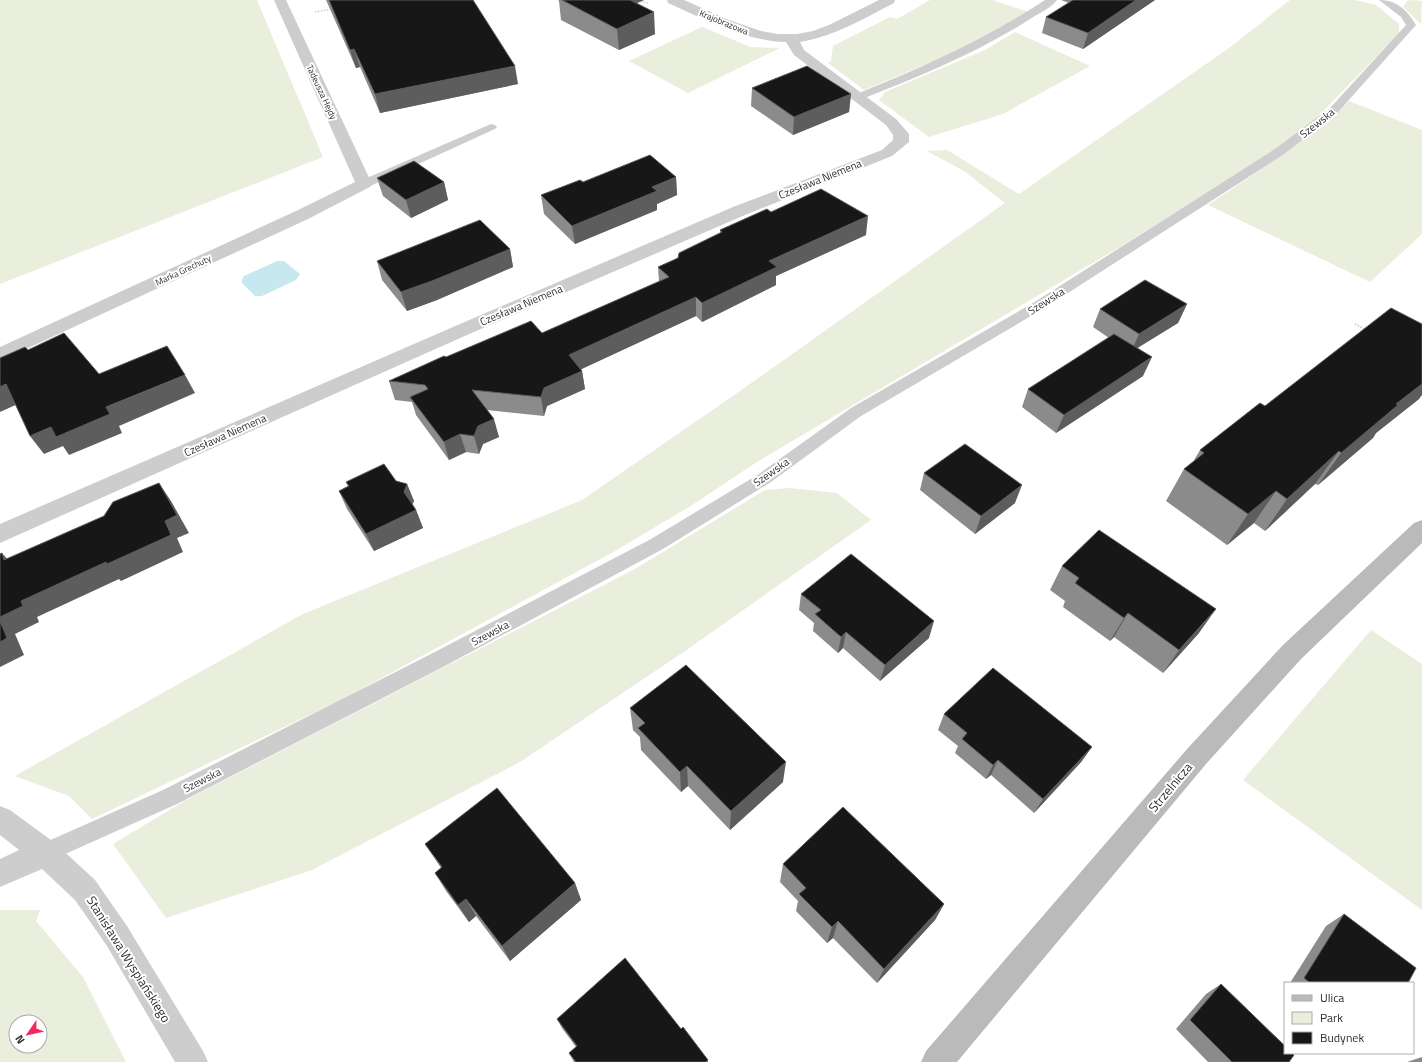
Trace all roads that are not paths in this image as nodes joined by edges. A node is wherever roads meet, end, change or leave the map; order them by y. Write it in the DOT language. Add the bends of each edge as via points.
graph roads {
  1 [pos="280,0"];
  2 [pos="673,0"];
  3 [pos="889,0"];
  4 [pos="1052,0"];
  5 [pos="1384,0"];
  6 [pos="791,38"];
  7 [pos="858,97"];
  8 [pos="491,127"];
  9 [pos="364,184"];
  10 [pos="0,355"];
  11 [pos="1422,529"];
  12 [pos="0,534"];
  13 [pos="0,819"];
  14 [pos="44,853"];
  15 [pos="0,873"];
  16 [pos="192,1062"];
  17 [pos="937,1062"];
  1 -- 9 [label="street, Tadeusza Hejdy"];
  2 -- 6 [label="street, Krajobrazowa" via="754,34"];
  3 -- 6 [label="street, Krajobrazowa" via="831,30 814,36"];
  4 -- 7 [label="lane" via="992,38"];
  5 -- 14 [label="lane, Szewska" via="1405,15 1411,25 1334,110 1279,152 1176,219 1038,306 856,412 765,478 657,544 170,797"];
  6 -- 7 [label="street, Czesława Niemena" via="799,52"];
  7 -- 12 [label="street, Czesława Niemena" via="891,122 901,134 901,142 887,153 739,211"];
  8 -- 9 [label="lane"];
  9 -- 10 [label="street, Marka Grechuty"];
  11 -- 17 [label="street, Strzelnicza" via="1292,652 1238,711"];
  13 -- 14 [label="street, Stanisława Wyspiańskiego"];
  14 -- 15 [label="street"];
  14 -- 16 [label="street, Stanisława Wyspiańskiego" via="85,890 117,936"];
}
